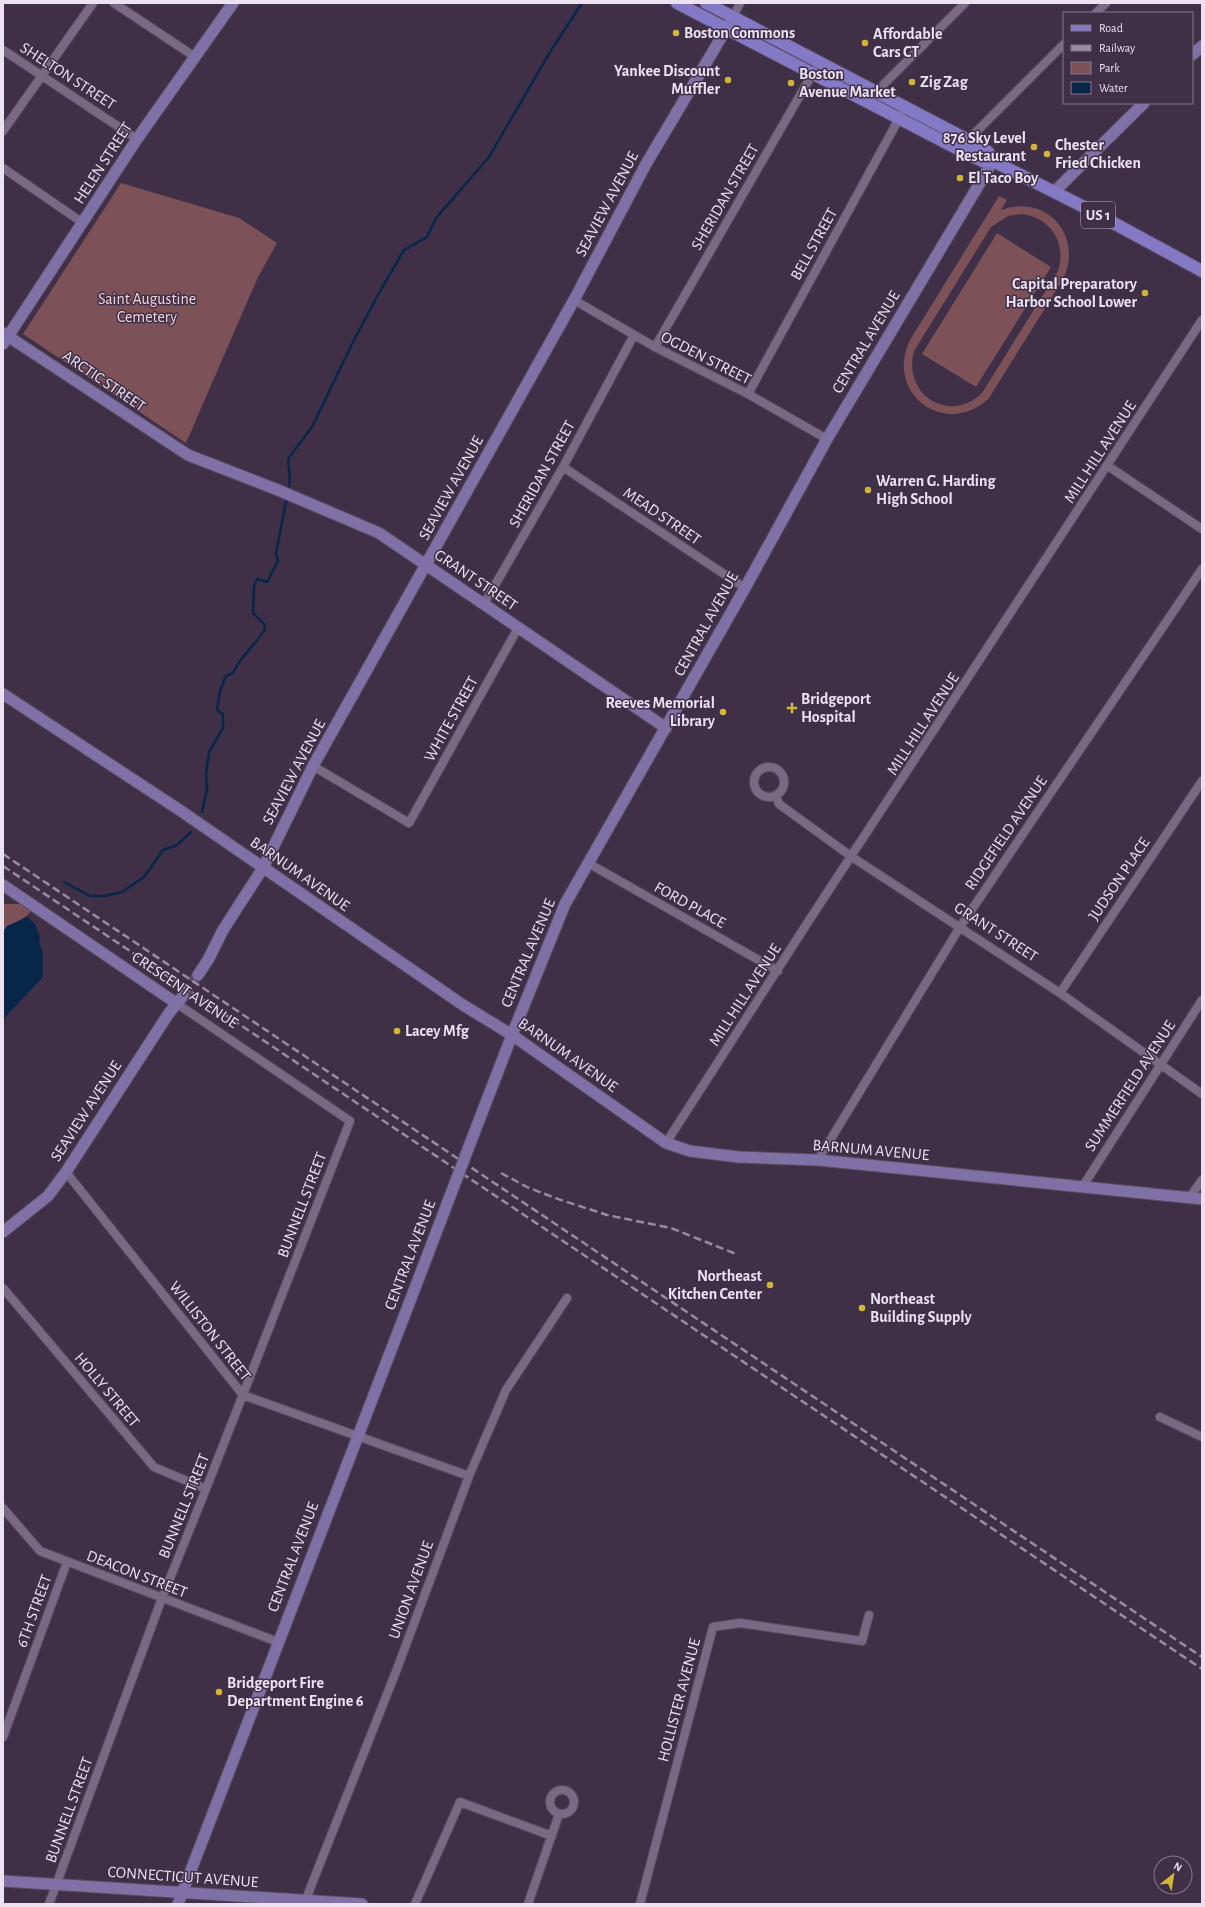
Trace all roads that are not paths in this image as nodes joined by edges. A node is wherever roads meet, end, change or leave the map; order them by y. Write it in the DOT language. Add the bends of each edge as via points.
graph roads {
  1 [pos="93,3"];
  2 [pos="114,3"];
  3 [pos="234,3"];
  4 [pos="677,3"];
  5 [pos="706,3"];
  6 [pos="740,3"];
  7 [pos="965,3"];
  8 [pos="1106,3"];
  9 [pos="1097,12"];
  10 [pos="733,17"];
  11 [pos="727,29"];
  12 [pos="779,41"];
  13 [pos="1063,45"];
  14 [pos="1202,46"];
  15 [pos="3,50"];
  16 [pos="772,53"];
  17 [pos="1193,55"];
  18 [pos="195,57"];
  19 [pos="820,62"];
  20 [pos="812,74"];
  21 [pos="42,76"];
  22 [pos="875,91"];
  23 [pos="868,103"];
  24 [pos="1143,104"];
  25 [pos="905,107"];
  26 [pos="899,119"];
  27 [pos="3,131"];
  28 [pos="137,139"];
  29 [pos="968,140"];
  30 [pos="960,150"];
  31 [pos="993,161"];
  32 [pos="3,168"];
  33 [pos="1055,192"];
  34 [pos="83,223"];
  35 [pos="1202,271"];
  36 [pos="574,300"];
  37 [pos="1202,320"];
  38 [pos="634,335"];
  39 [pos="5,338"];
  40 [pos="655,347"];
  41 [pos="748,394"];
  42 [pos="827,439"];
  43 [pos="188,455"];
  44 [pos="1108,466"];
  45 [pos="563,467"];
  46 [pos="1202,529"];
  47 [pos="426,565"];
  48 [pos="1202,569"];
  49 [pos="745,588"];
  50 [pos="484,604"];
  51 [pos="518,628"];
  52 [pos="3,694"];
  53 [pos="666,728"];
  54 [pos="313,766"];
  55 [pos="1202,780"];
  56 [pos="776,796"];
  57 [pos="852,857"];
  58 [pos="588,863"];
  59 [pos="263,868"];
  60 [pos="3,885"];
  61 [pos="3,896"];
  62 [pos="21,897"];
  63 [pos="960,927"];
  64 [pos="778,971"];
  65 [pos="198,975"];
  66 [pos="1060,993"];
  67 [pos="180,999"];
  68 [pos="1202,1000"];
  69 [pos="512,1035"];
  70 [pos="1160,1065"];
  71 [pos="1202,1094"];
  72 [pos="350,1121"];
  73 [pos="666,1143"];
  74 [pos="818,1160"];
  75 [pos="66,1172"];
  76 [pos="1202,1180"];
  77 [pos="1083,1186"];
  78 [pos="1190,1198"];
  79 [pos="1202,1199"];
  80 [pos="3,1232"];
  81 [pos="3,1288"];
  82 [pos="567,1298"];
  83 [pos="243,1395"];
  84 [pos="1160,1417"];
  85 [pos="356,1437"];
  86 [pos="1202,1437"];
  87 [pos="469,1476"];
  88 [pos="206,1489"];
  89 [pos="3,1508"];
  90 [pos="67,1562"];
  91 [pos="162,1598"];
  92 [pos="869,1616"];
  93 [pos="278,1642"];
  94 [pos="3,1738"];
  95 [pos="559,1814"];
  96 [pos="552,1836"];
  97 [pos="3,1881"];
  98 [pos="57,1884"];
  99 [pos="182,1893"];
  100 [pos="305,1902"];
  101 [pos="49,1904"];
  102 [pos="178,1904"];
  103 [pos="362,1904"];
  104 [pos="415,1904"];
  105 [pos="528,1904"];
  106 [pos="640,1904"];
  1 -- 21 [label="street"];
  2 -- 18 [label="street"];
  3 -- 18 [label="main road, HELEN STREET"];
  4 -- 11 [label="main road, US 1"];
  5 -- 10 [label="main road, US 1"];
  6 -- 10 [label="street"];
  7 -- 22 [label="street"];
  8 -- 9 [label="street"];
  10 -- 11 [label="main road, SEAVIEW AVENUE"];
  10 -- 12 [label="main road, US 1"];
  11 -- 16 [label="main road, US 1"];
  11 -- 36 [label="main road, SEAVIEW AVENUE" via="646,164"];
  12 -- 16 [label="main road"];
  12 -- 19 [label="main road, US 1"];
  13 -- 29 [label="street"];
  14 -- 17 [label="main road"];
  15 -- 21 [label="street, SHELTON STREET"];
  16 -- 20 [label="main road, US 1"];
  18 -- 28 [label="main road, HELEN STREET"];
  19 -- 20 [label="street, SHERIDAN STREET"];
  19 -- 22 [label="main road, US 1"];
  20 -- 23 [label="main road, US 1"];
  20 -- 40 [label="street, SHERIDAN STREET"];
  21 -- 27 [label="street"];
  21 -- 28 [label="street, SHELTON STREET"];
  22 -- 23 [label="street"];
  22 -- 25 [label="main road, US 1"];
  23 -- 26 [label="main road, US 1"];
  24 -- 33 [label="main road"];
  25 -- 26 [label="street, BELL STREET"];
  25 -- 29 [label="main road, US 1"];
  26 -- 30 [label="main road, US 1"];
  26 -- 41 [label="street, BELL STREET"];
  28 -- 34 [label="main road, HELEN STREET"];
  29 -- 30 [label="street"];
  29 -- 31 [label="main road, US 1" via="988,152"];
  30 -- 31 [label="main road, US 1" via="982,161"];
  31 -- 33 [label="main road, US 1"];
  31 -- 42 [label="main road, CENTRAL AVENUE"];
  32 -- 34 [label="street"];
  33 -- 35 [label="main road, US 1"];
  34 -- 39 [label="main road, HELEN STREET"];
  36 -- 38 [label="street, OGDEN STREET"];
  36 -- 47 [label="main road, SEAVIEW AVENUE"];
  37 -- 44 [label="street, MILL HILL AVENUE"];
  38 -- 40 [label="street, OGDEN STREET"];
  38 -- 45 [label="street, SHERIDAN STREET"];
  39 -- 43 [label="main road, ARCTIC STREET"];
  40 -- 41 [label="street, OGDEN STREET"];
  41 -- 42 [label="street, OGDEN STREET"];
  42 -- 49 [label="main road, CENTRAL AVENUE"];
  43 -- 47 [label="main road, GRANT STREET" via="379,533"];
  44 -- 46 [label="street"];
  44 -- 57 [label="street, MILL HILL AVENUE"];
  45 -- 49 [label="street, MEAD STREET"];
  45 -- 50 [label="street, SHERIDAN STREET"];
  47 -- 50 [label="main road, GRANT STREET"];
  47 -- 54 [label="main road, SEAVIEW AVENUE"];
  48 -- 63 [label="street, RIDGEFIELD AVENUE"];
  49 -- 53 [label="main road, CENTRAL AVENUE"];
  50 -- 51 [label="main road, GRANT STREET"];
  51 -- 53 [label="main road, GRANT STREET"];
  51 -- 54 [label="street, WHITE STREET" via="409,823"];
  52 -- 59 [label="main road, BARNUM AVENUE"];
  53 -- 58 [label="main road, CENTRAL AVENUE"];
  54 -- 59 [label="main road, SEAVIEW AVENUE"];
  55 -- 66 [label="street, JUDSON PLACE"];
  56 -- 57 [label="street, GRANT STREET" via="779,804"];
  57 -- 63 [label="street, GRANT STREET"];
  57 -- 64 [label="street, MILL HILL AVENUE"];
  58 -- 64 [label="street, FORD PLACE"];
  58 -- 69 [label="main road, CENTRAL AVENUE" via="565,904"];
  59 -- 65 [label="main road, SEAVIEW AVENUE"];
  59 -- 69 [label="main road, BARNUM AVENUE" via="463,1005"];
  60 -- 62 [label="main road, CRESCENT AVENUE"];
  61 -- 62 [label="main road"];
  62 -- 67 [label="main road, CRESCENT AVENUE"];
  63 -- 66 [label="street, GRANT STREET"];
  63 -- 74 [label="street, RIDGEFIELD AVENUE"];
  64 -- 73 [label="street, MILL HILL AVENUE"];
  66 -- 70 [label="street, GRANT STREET"];
  67 -- 72 [label="street, CRESCENT AVENUE"];
  67 -- 75 [label="main road, SEAVIEW AVENUE"];
  68 -- 70 [label="street, SUMMERFIELD AVENUE"];
  69 -- 73 [label="main road, BARNUM AVENUE"];
  69 -- 85 [label="main road, CENTRAL AVENUE, bridge"];
  70 -- 71 [label="street, GRANT STREET"];
  70 -- 77 [label="street, SUMMERFIELD AVENUE"];
  72 -- 83 [label="street, BUNNELL STREET"];
  73 -- 74 [label="main road, BARNUM AVENUE" via="690,1152"];
  74 -- 77 [label="main road, BARNUM AVENUE"];
  75 -- 80 [label="main road, SEAVIEW AVENUE" via="48,1196"];
  75 -- 83 [label="street, WILLISTON STREET"];
  76 -- 78 [label="street"];
  77 -- 78 [label="main road, BARNUM AVENUE"];
  78 -- 79 [label="main road, BARNUM AVENUE"];
  81 -- 88 [label="street, HOLLY STREET" via="154,1467"];
  82 -- 87 [label="street, UNION AVENUE" via="506,1390"];
  83 -- 85 [label="street, WILLISTON STREET"];
  83 -- 88 [label="street, BUNNELL STREET"];
  84 -- 86 [label="street"];
  85 -- 87 [label="street, WILLISTON STREET"];
  85 -- 93 [label="main road, CENTRAL AVENUE"];
  87 -- 100 [label="street, UNION AVENUE" via="397,1669"];
  88 -- 91 [label="street, BUNNELL STREET"];
  89 -- 90 [label="street, DEACON STREET" via="40,1551"];
  90 -- 91 [label="street, DEACON STREET"];
  90 -- 94 [label="street, 6TH STREET"];
  91 -- 93 [label="street, DEACON STREET"];
  91 -- 98 [label="street, BUNNELL STREET"];
  92 -- 106 [label="street, HOLLISTER AVENUE" via="862,1641 740,1623 713,1627"];
  93 -- 99 [label="main road, CENTRAL AVENUE"];
  95 -- 96 [label="street"];
  96 -- 104 [label="street" via="460,1802"];
  96 -- 105 [label="street"];
  97 -- 98 [label="main road, CONNECTICUT AVENUE"];
  98 -- 99 [label="main road, CONNECTICUT AVENUE"];
  98 -- 101 [label="street, BUNNELL STREET"];
  99 -- 100 [label="main road, CONNECTICUT AVENUE"];
  99 -- 102 [label="main road, CENTRAL AVENUE"];
  100 -- 103 [label="main road, CONNECTICUT AVENUE"];
}
